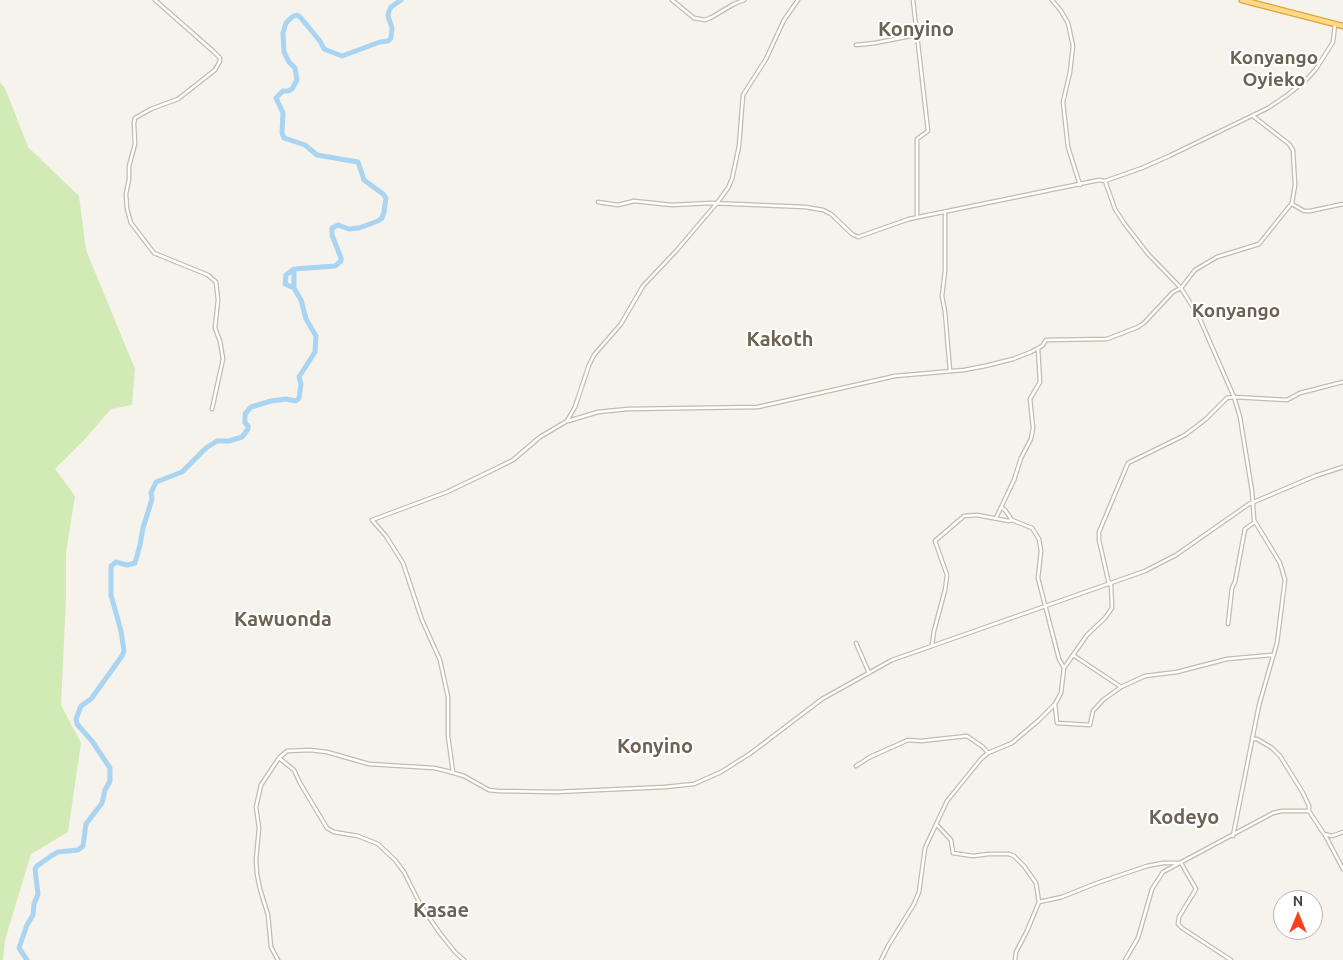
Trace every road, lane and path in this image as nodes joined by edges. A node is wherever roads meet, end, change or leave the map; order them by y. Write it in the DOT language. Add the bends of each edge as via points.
graph roads {
  1 [pos="155,0"];
  2 [pos="672,0"];
  3 [pos="744,0"];
  4 [pos="798,0"];
  5 [pos="913,0"];
  6 [pos="1052,0"];
  7 [pos="1242,0"];
  8 [pos="1335,24"];
  9 [pos="1343,26"];
  10 [pos="916,35"];
  11 [pos="856,44"];
  12 [pos="1253,116"];
  13 [pos="1105,181"];
  14 [pos="1080,185"];
  15 [pos="598,202"];
  16 [pos="717,203"];
  17 [pos="1292,204"];
  18 [pos="1343,204"];
  19 [pos="945,212"];
  20 [pos="917,218"];
  21 [pos="1181,288"];
  22 [pos="1038,348"];
  23 [pos="950,371"];
  24 [pos="1343,382"];
  25 [pos="1234,397"];
  26 [pos="212,409"];
  27 [pos="567,422"];
  28 [pos="1343,467"];
  29 [pos="1253,502"];
  30 [pos="1001,507"];
  31 [pos="996,518"];
  32 [pos="1012,520"];
  33 [pos="1255,522"];
  34 [pos="1110,584"];
  35 [pos="1045,608"];
  36 [pos="1228,624"];
  37 [pos="856,642"];
  38 [pos="932,645"];
  39 [pos="1073,655"];
  40 [pos="1273,657"];
  41 [pos="1064,668"];
  42 [pos="869,672"];
  43 [pos="1121,687"];
  44 [pos="1055,704"];
  45 [pos="1252,740"];
  46 [pos="988,752"];
  47 [pos="279,758"];
  48 [pos="856,766"];
  49 [pos="453,772"];
  50 [pos="1309,811"];
  51 [pos="936,825"];
  52 [pos="1343,832"];
  53 [pos="1324,834"];
  54 [pos="1233,836"];
  55 [pos="1181,863"];
  56 [pos="1343,869"];
  57 [pos="1039,902"];
  58 [pos="278,960"];
  59 [pos="464,960"];
  60 [pos="881,960"];
  61 [pos="1015,960"];
  62 [pos="1126,960"];
  63 [pos="1231,960"];
  1 -- 26 [label="street" via="213,51 220,61 216,70 178,99 135,118 127,209 131,222 154,253 208,275 216,282 215,328 223,359"];
  2 -- 3 [label="street" via="694,18 705,20"];
  4 -- 16 [label="street" via="743,94 741,137 732,179"];
  5 -- 10 [label="street"];
  6 -- 14 [label="street" via="1068,23 1073,46 1063,102 1068,147"];
  7 -- 8 [label="highway"];
  8 -- 9 [label="highway"];
  8 -- 12 [label="street" via="1334,42 1306,80"];
  10 -- 11 [label="street"];
  10 -- 20 [label="street" via="928,132 917,139"];
  12 -- 13 [label="street" via="1146,166"];
  12 -- 17 [label="street" via="1293,150 1295,185"];
  13 -- 14 [label="street"];
  13 -- 21 [label="street" via="1124,223"];
  14 -- 19 [label="street"];
  15 -- 16 [label="street" via="618,205 634,201 672,205"];
  16 -- 20 [label="street" via="823,210 858,237"];
  16 -- 27 [label="street" via="642,286 621,324 594,355"];
  17 -- 18 [label="street" via="1310,211"];
  17 -- 21 [label="street" via="1259,244 1207,262 1195,270"];
  19 -- 20 [label="street"];
  19 -- 23 [label="street" via="942,296"];
  21 -- 22 [label="street" via="1144,323 1113,338 1049,339"];
  21 -- 25 [label="street" via="1199,317"];
  22 -- 23 [label="street" via="1012,359"];
  22 -- 30 [label="street" via="1040,382 1030,399 1031,439"];
  23 -- 27 [label="street" via="895,376 758,408 621,410 598,412"];
  24 -- 25 [label="street" via="1300,392 1287,400"];
  25 -- 29 [label="street" via="1243,431"];
  25 -- 34 [label="street" via="1227,398 1185,435 1128,463 1100,532"];
  27 -- 49 [label="street" via="540,437 513,460 447,492 372,520 403,563 422,620 440,660 448,697 448,736"];
  28 -- 29 [label="street"];
  29 -- 33 [label="street"];
  29 -- 34 [label="street" via="1176,555"];
  30 -- 31 [label="street"];
  30 -- 32 [label="street"];
  31 -- 32 [label="street"];
  31 -- 38 [label="street" via="964,516 935,541 947,575"];
  32 -- 35 [label="street" via="1032,528 1039,539 1038,578"];
  33 -- 36 [label="street" via="1245,529"];
  33 -- 40 [label="street" via="1280,563 1285,580"];
  34 -- 35 [label="street"];
  34 -- 39 [label="street" via="1112,608"];
  35 -- 38 [label="street"];
  35 -- 41 [label="street"];
  37 -- 42 [label="street"];
  38 -- 42 [label="street"];
  39 -- 41 [label="street"];
  39 -- 43 [label="street"];
  40 -- 43 [label="street" via="1227,659 1177,672 1145,676"];
  40 -- 45 [label="street"];
  41 -- 44 [label="street"];
  42 -- 49 [label="street" via="811,706 751,753 694,784 612,790 498,791 489,790"];
  43 -- 44 [label="street" via="1096,706 1090,725 1057,722"];
  44 -- 46 [label="street" via="1012,743"];
  45 -- 50 [label="street" via="1257,739 1280,756 1303,793"];
  45 -- 54 [label="street"];
  46 -- 48 [label="street" via="967,736 908,740"];
  46 -- 51 [label="street" via="947,801"];
  47 -- 49 [label="street" via="287,750 310,750 370,764"];
  47 -- 58 [label="street" via="261,784 256,807 258,874 268,914 271,947"];
  47 -- 59 [label="street" via="294,770 328,828 378,844 391,856 439,932"];
  50 -- 53 [label="street"];
  50 -- 54 [label="street" via="1273,813"];
  51 -- 57 [label="street" via="951,840 953,853 1014,856 1036,883"];
  51 -- 60 [label="street" via="925,848 919,892"];
  52 -- 53 [label="street" via="1332,836"];
  53 -- 56 [label="street"];
  54 -- 55 [label="street"];
  55 -- 57 [label="street" via="1147,866 1062,897"];
  55 -- 62 [label="street" via="1163,872 1152,889 1138,938"];
  55 -- 63 [label="street" via="1196,889 1178,924"];
  57 -- 61 [label="street"];
}
